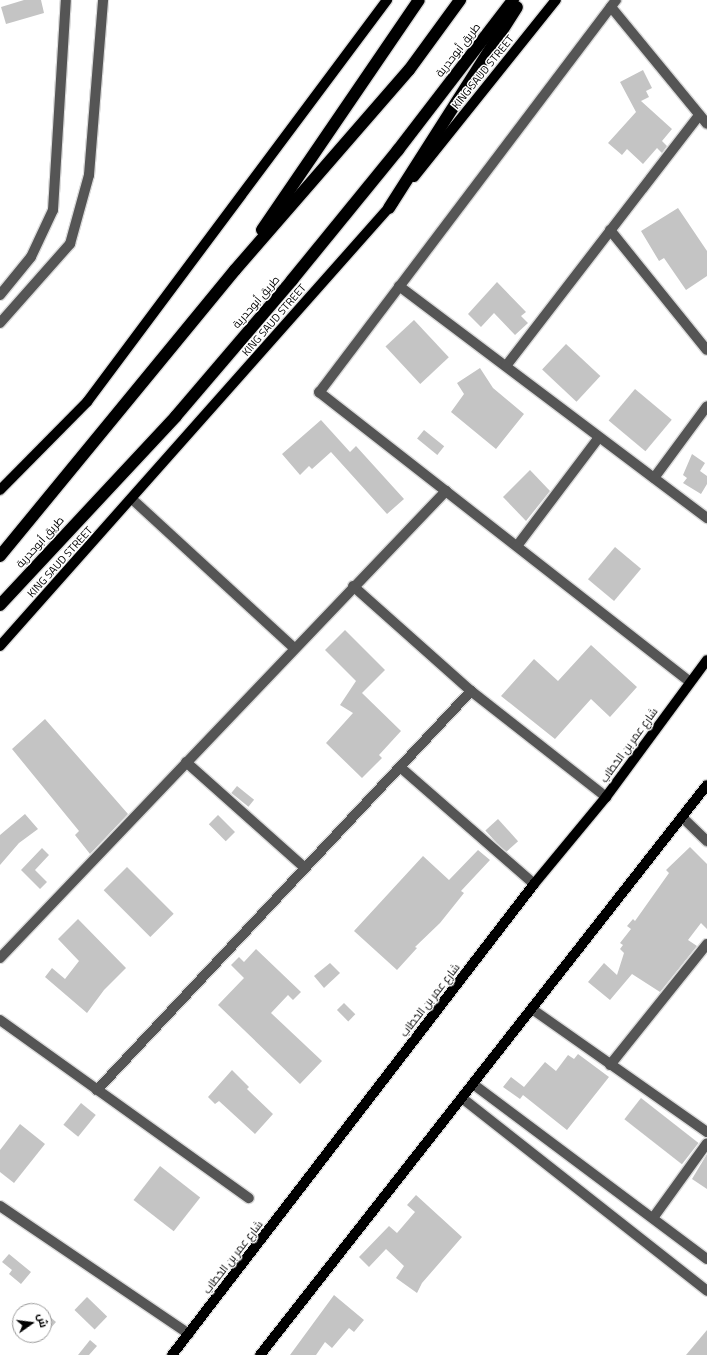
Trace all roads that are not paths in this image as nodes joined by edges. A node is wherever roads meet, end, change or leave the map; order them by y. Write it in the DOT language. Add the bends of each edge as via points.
graph roads {
  1 [pos="66,0"];
  2 [pos="103,0"];
  3 [pos="387,0"];
  4 [pos="419,0"];
  5 [pos="460,0"];
  6 [pos="513,0"];
  7 [pos="521,0"];
  8 [pos="556,0"];
  9 [pos="613,4"];
  10 [pos="700,115"];
  11 [pos="707,124"];
  12 [pos="389,208"];
  13 [pos="610,230"];
  14 [pos="235,270"];
  15 [pos="400,286"];
  16 [pos="0,295"];
  17 [pos="0,323"];
  18 [pos="707,350"];
  19 [pos="506,366"];
  20 [pos="707,406"];
  21 [pos="599,437"];
  22 [pos="654,478"];
  23 [pos="0,490"];
  24 [pos="446,491"];
  25 [pos="132,499"];
  26 [pos="707,518"];
  27 [pos="517,546"];
  28 [pos="0,556"];
  29 [pos="353,586"];
  30 [pos="0,605"];
  31 [pos="0,646"];
  32 [pos="294,648"];
  33 [pos="707,660"];
  34 [pos="690,682"];
  35 [pos="471,691"];
  36 [pos="186,762"];
  37 [pos="400,767"];
  38 [pos="707,785"];
  39 [pos="606,797"];
  40 [pos="682,817"];
  41 [pos="707,841"];
  42 [pos="305,868"];
  43 [pos="534,884"];
  44 [pos="707,944"];
  45 [pos="0,958"];
  46 [pos="532,1009"];
  47 [pos="0,1020"];
  48 [pos="610,1065"];
  49 [pos="473,1084"];
  50 [pos="97,1090"];
  51 [pos="462,1098"];
  52 [pos="707,1132"];
  53 [pos="707,1143"];
  54 [pos="249,1198"];
  55 [pos="0,1206"];
  56 [pos="652,1218"];
  57 [pos="707,1259"];
  58 [pos="707,1291"];
  59 [pos="189,1334"];
  60 [pos="172,1355"];
  61 [pos="260,1355"];
  1 -- 16 [label="street" via="53,210 31,257"];
  2 -- 17 [label="street" via="89,175 70,244"];
  3 -- 23 [label="main road" via="87,402"];
  4 -- 14 [label="highway" via="322,138"];
  5 -- 14 [label="highway, طريق أبوحدرية" via="409,70"];
  6 -- 30 [label="highway, طريق أبوحدرية" via="398,150 292,280 176,416"];
  7 -- 12 [label="highway"];
  8 -- 12 [label="main road, KING SAUD STREET"];
  9 -- 10 [label="street"];
  9 -- 15 [label="street"];
  10 -- 11 [label="street"];
  10 -- 13 [label="street"];
  12 -- 25 [label="main road, KING SAUD STREET"];
  13 -- 18 [label="street"];
  13 -- 19 [label="street"];
  14 -- 28 [label="highway, طريق أبوحدرية"];
  15 -- 19 [label="street"];
  15 -- 24 [label="street" via="319,392"];
  19 -- 21 [label="street"];
  20 -- 22 [label="street"];
  21 -- 22 [label="street"];
  21 -- 27 [label="street"];
  22 -- 26 [label="street"];
  24 -- 27 [label="street"];
  24 -- 29 [label="street"];
  25 -- 31 [label="main road, KING SAUD STREET"];
  25 -- 32 [label="street"];
  27 -- 34 [label="street"];
  29 -- 32 [label="street"];
  29 -- 35 [label="street"];
  32 -- 36 [label="street"];
  33 -- 34 [label="main road, شارع عمر بن الخطاب"];
  34 -- 39 [label="main road, شارع عمر بن الخطاب"];
  35 -- 37 [label="street"];
  35 -- 39 [label="street"];
  36 -- 42 [label="street"];
  36 -- 45 [label="street"];
  37 -- 42 [label="street"];
  37 -- 43 [label="street"];
  38 -- 40 [label="main road"];
  39 -- 43 [label="main road, شارع عمر بن الخطاب"];
  40 -- 41 [label="street"];
  40 -- 46 [label="main road"];
  42 -- 50 [label="street"];
  43 -- 59 [label="main road, شارع عمر بن الخطاب"];
  44 -- 48 [label="street"];
  46 -- 48 [label="street"];
  46 -- 49 [label="main road"];
  47 -- 50 [label="street"];
  48 -- 52 [label="street"];
  49 -- 51 [label="main road"];
  49 -- 56 [label="street"];
  50 -- 54 [label="street"];
  51 -- 58 [label="street"];
  51 -- 61 [label="main road"];
  53 -- 56 [label="street"];
  55 -- 59 [label="street"];
  56 -- 57 [label="street"];
  59 -- 60 [label="main road, شارع عمر بن الخطاب"];
}
